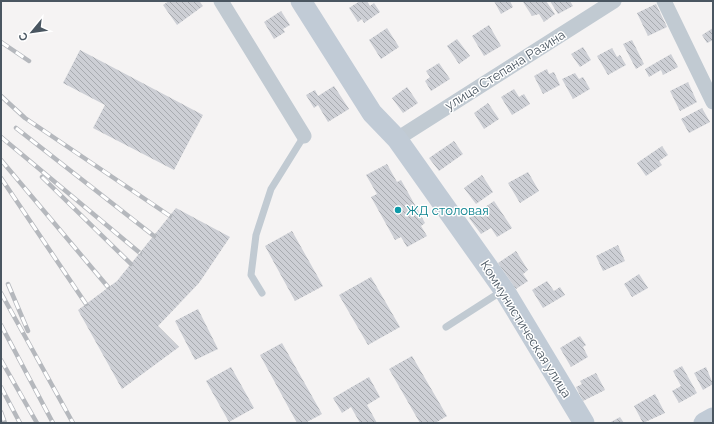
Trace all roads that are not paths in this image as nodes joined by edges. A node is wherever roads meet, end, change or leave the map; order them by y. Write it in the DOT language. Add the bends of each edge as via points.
graph roads {
  1 [pos="221,1"];
  2 [pos="301,1"];
  3 [pos="614,1"];
  4 [pos="664,1"];
  5 [pos="713,102"];
  6 [pos="304,136"];
  7 [pos="397,139"];
  8 [pos="504,290"];
  9 [pos="262,293"];
  10 [pos="446,327"];
  11 [pos="713,418"];
  12 [pos="584,423"];
  13 [pos="704,423"];
  1 -- 6 [label="street"];
  2 -- 7 [label="street, Коммунистическая улица" via="372,113"];
  3 -- 7 [label="street, улица Степана Разина"];
  4 -- 5 [label="street"];
  6 -- 9 [label="lane" via="271,189 256,235 251,275"];
  7 -- 8 [label="street, Коммунистическая улица"];
  8 -- 10 [label="lane"];
  8 -- 12 [label="street, Коммунистическая улица"];
  11 -- 13 [label="street"];
}
